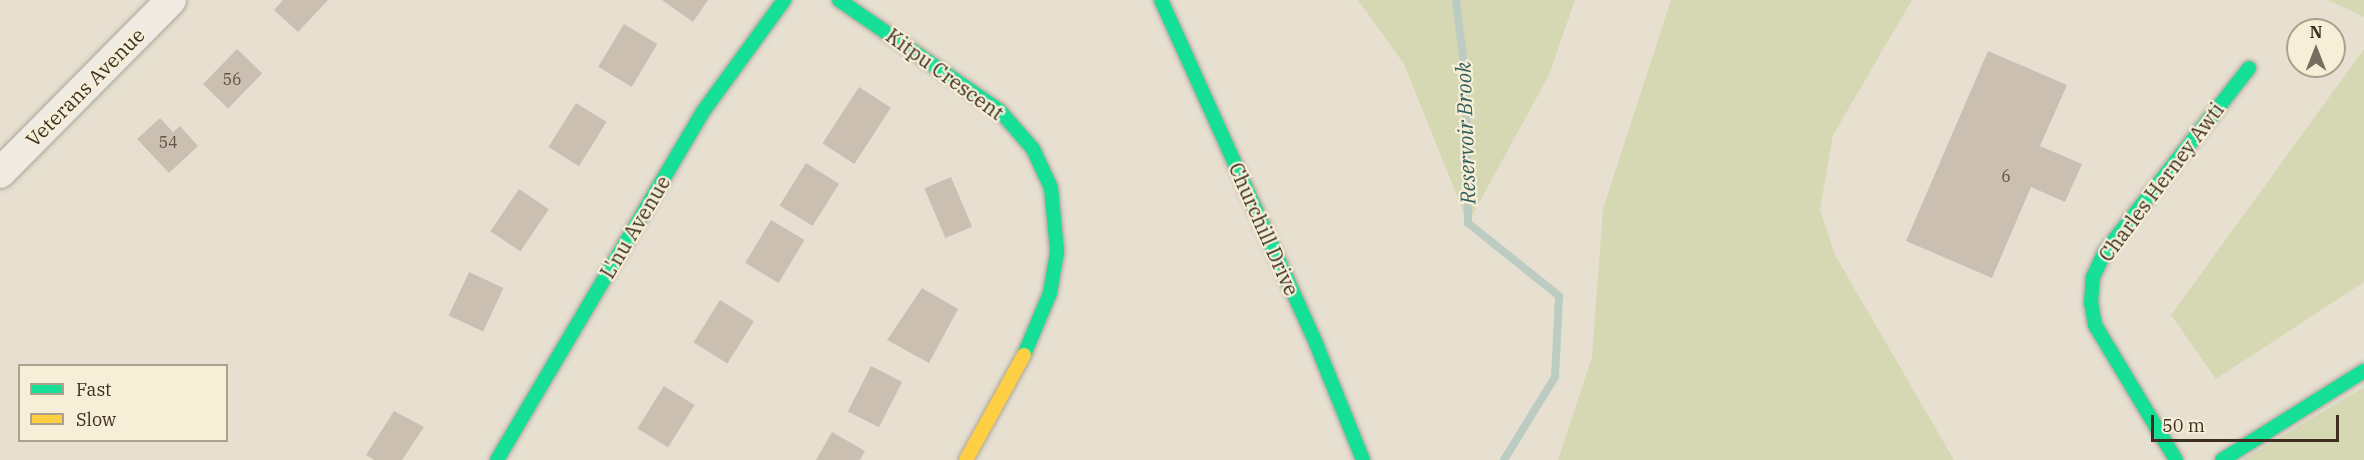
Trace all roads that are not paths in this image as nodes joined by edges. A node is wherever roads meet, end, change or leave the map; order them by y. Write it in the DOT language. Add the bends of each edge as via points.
graph roads {
  1 [pos="171,0"];
  2 [pos="784,0"];
  3 [pos="840,0"];
  4 [pos="1161,0"];
  5 [pos="2249,68"];
  6 [pos="0,173"];
  7 [pos="2364,371"];
  8 [pos="497,460"];
  9 [pos="966,460"];
  10 [pos="1363,460"];
  11 [pos="2176,460"];
  12 [pos="2222,460"];
  1 -- 6 [label="street, Veterans Avenue"];
  2 -- 8 [label="street, L'nu Avenue" via="702,113"];
  3 -- 9 [label="street, Kitpu Crescent" via="1000,111 1034,149 1051,188 1057,252 1050,293 1023,357"];
  4 -- 10 [label="street, Churchill Drive" via="1317,346"];
  5 -- 11 [label="street, Charles Herney Awti" via="2104,253 2093,278 2091,303 2095,325"];
  7 -- 12 [label="street"];
}
